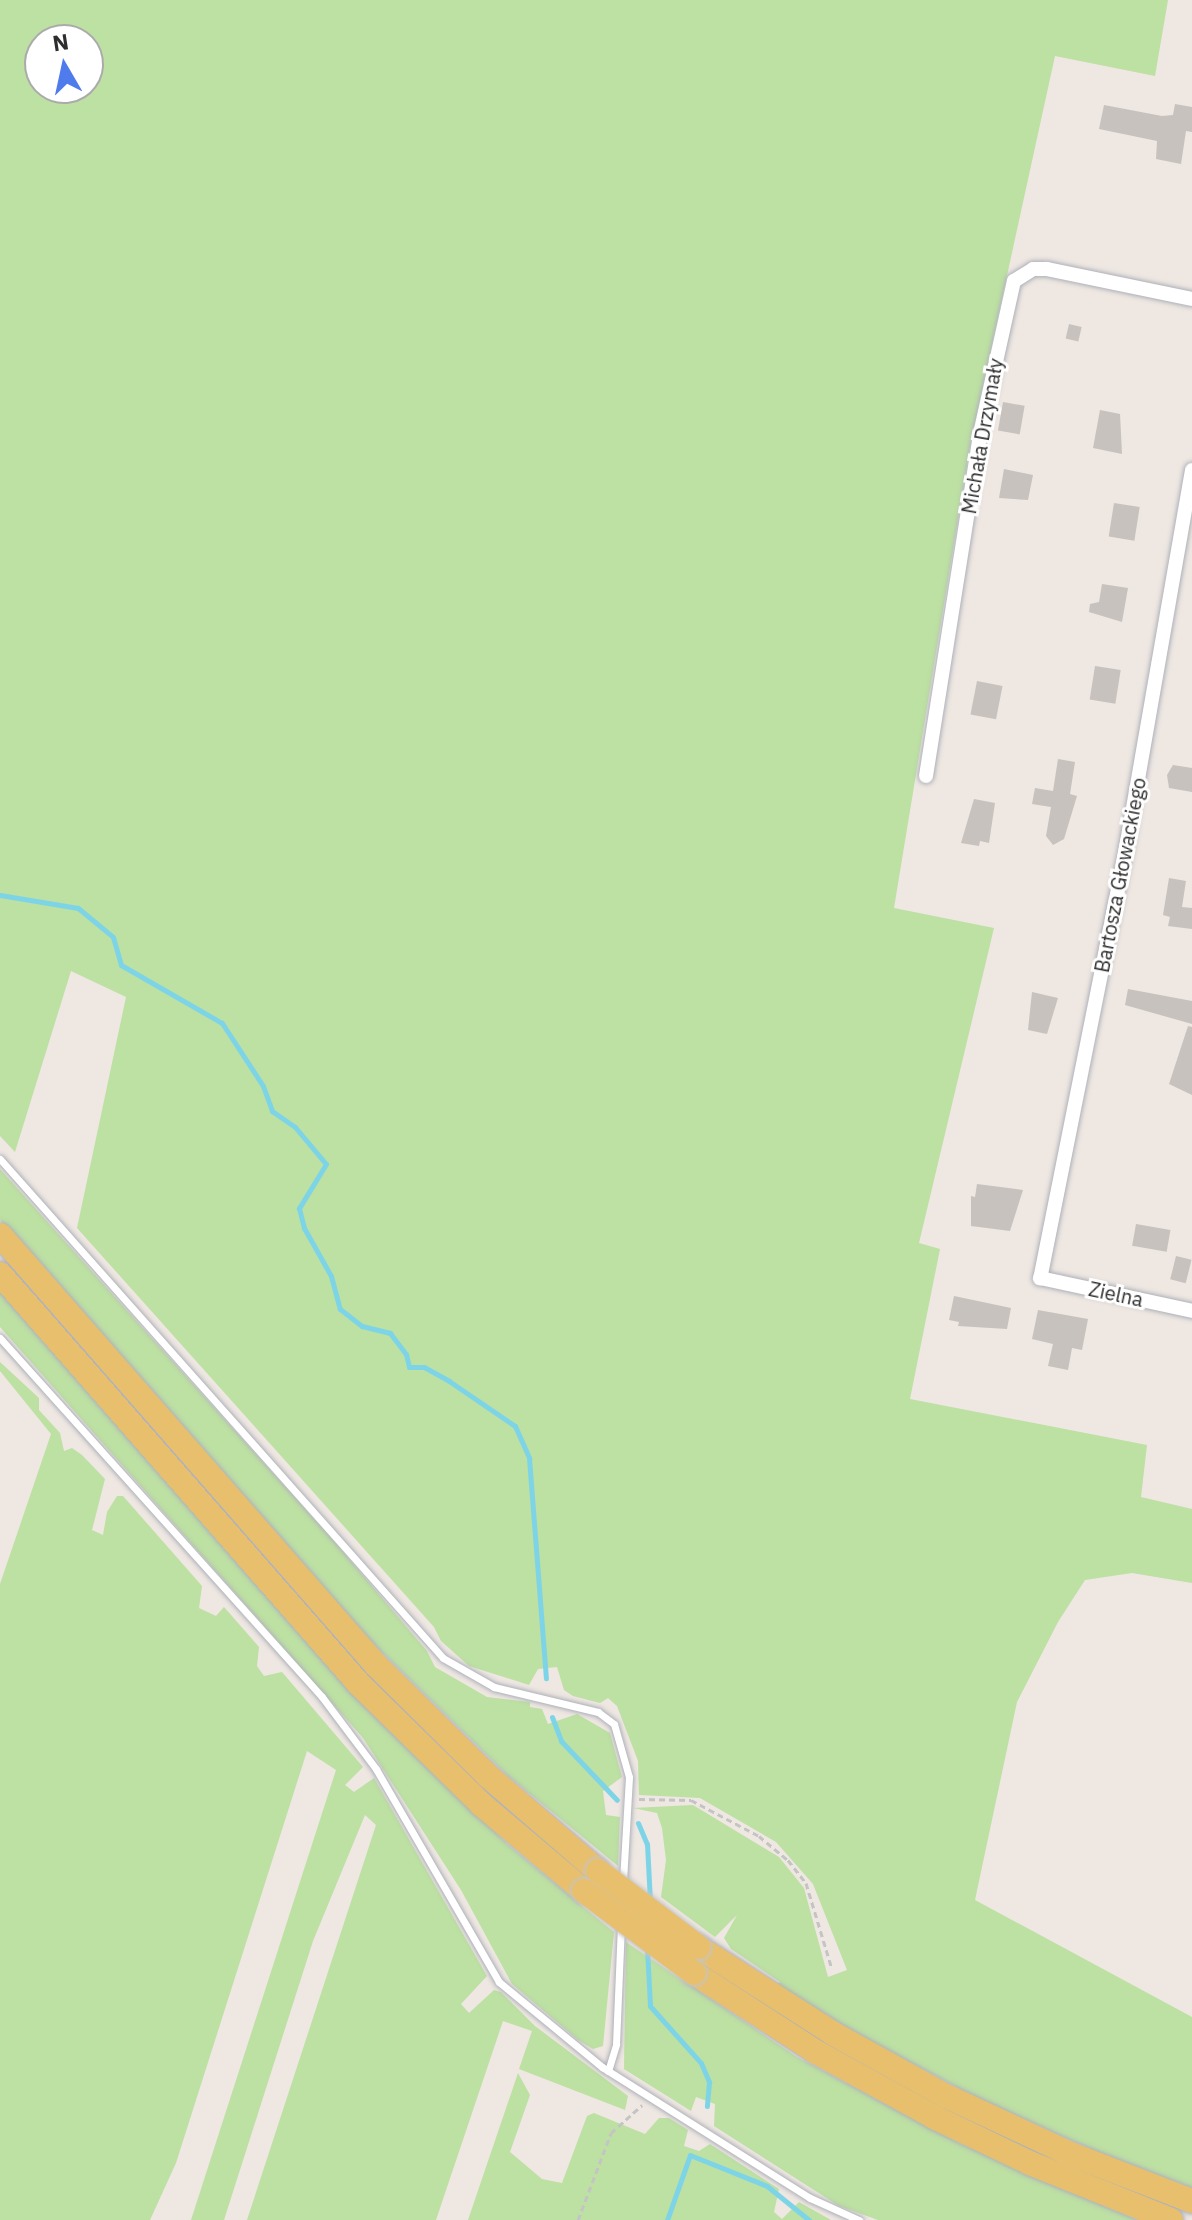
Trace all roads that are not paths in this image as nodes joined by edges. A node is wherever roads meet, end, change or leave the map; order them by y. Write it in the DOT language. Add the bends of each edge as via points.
graph roads {
  1 [pos="1192,299"];
  2 [pos="1192,470"];
  3 [pos="926,776"];
  4 [pos="0,1159"];
  5 [pos="0,1235"];
  6 [pos="0,1274"];
  7 [pos="1040,1278"];
  8 [pos="1192,1311"];
  9 [pos="0,1338"];
  10 [pos="591,1881"];
  11 [pos="608,2071"];
  12 [pos="1192,2201"];
  13 [pos="859,2220"];
  14 [pos="1171,2220"];
  1 -- 3 [label="street, Michała Drzymały" via="1047,269 1033,269 1014,281 980,434"];
  2 -- 7 [label="street, Bartosza Głowackiego" via="1141,766"];
  4 -- 11 [label="lane" via="443,1658 494,1687 598,1712 614,1724 629,1777 618,2014"];
  5 -- 10 [label="main road" via="366,1655"];
  6 -- 10 [label="main road" via="358,1683 481,1804"];
  7 -- 8 [label="street, Zielna"];
  9 -- 11 [label="lane" via="322,1697 376,1769 499,1982"];
  10 -- 12 [label="main road, bridge" via="834,2034 965,2106"];
  10 -- 14 [label="main road, bridge" via="694,1973 816,2052 1030,2163"];
  11 -- 13 [label="lane" via="810,2198"];
}
